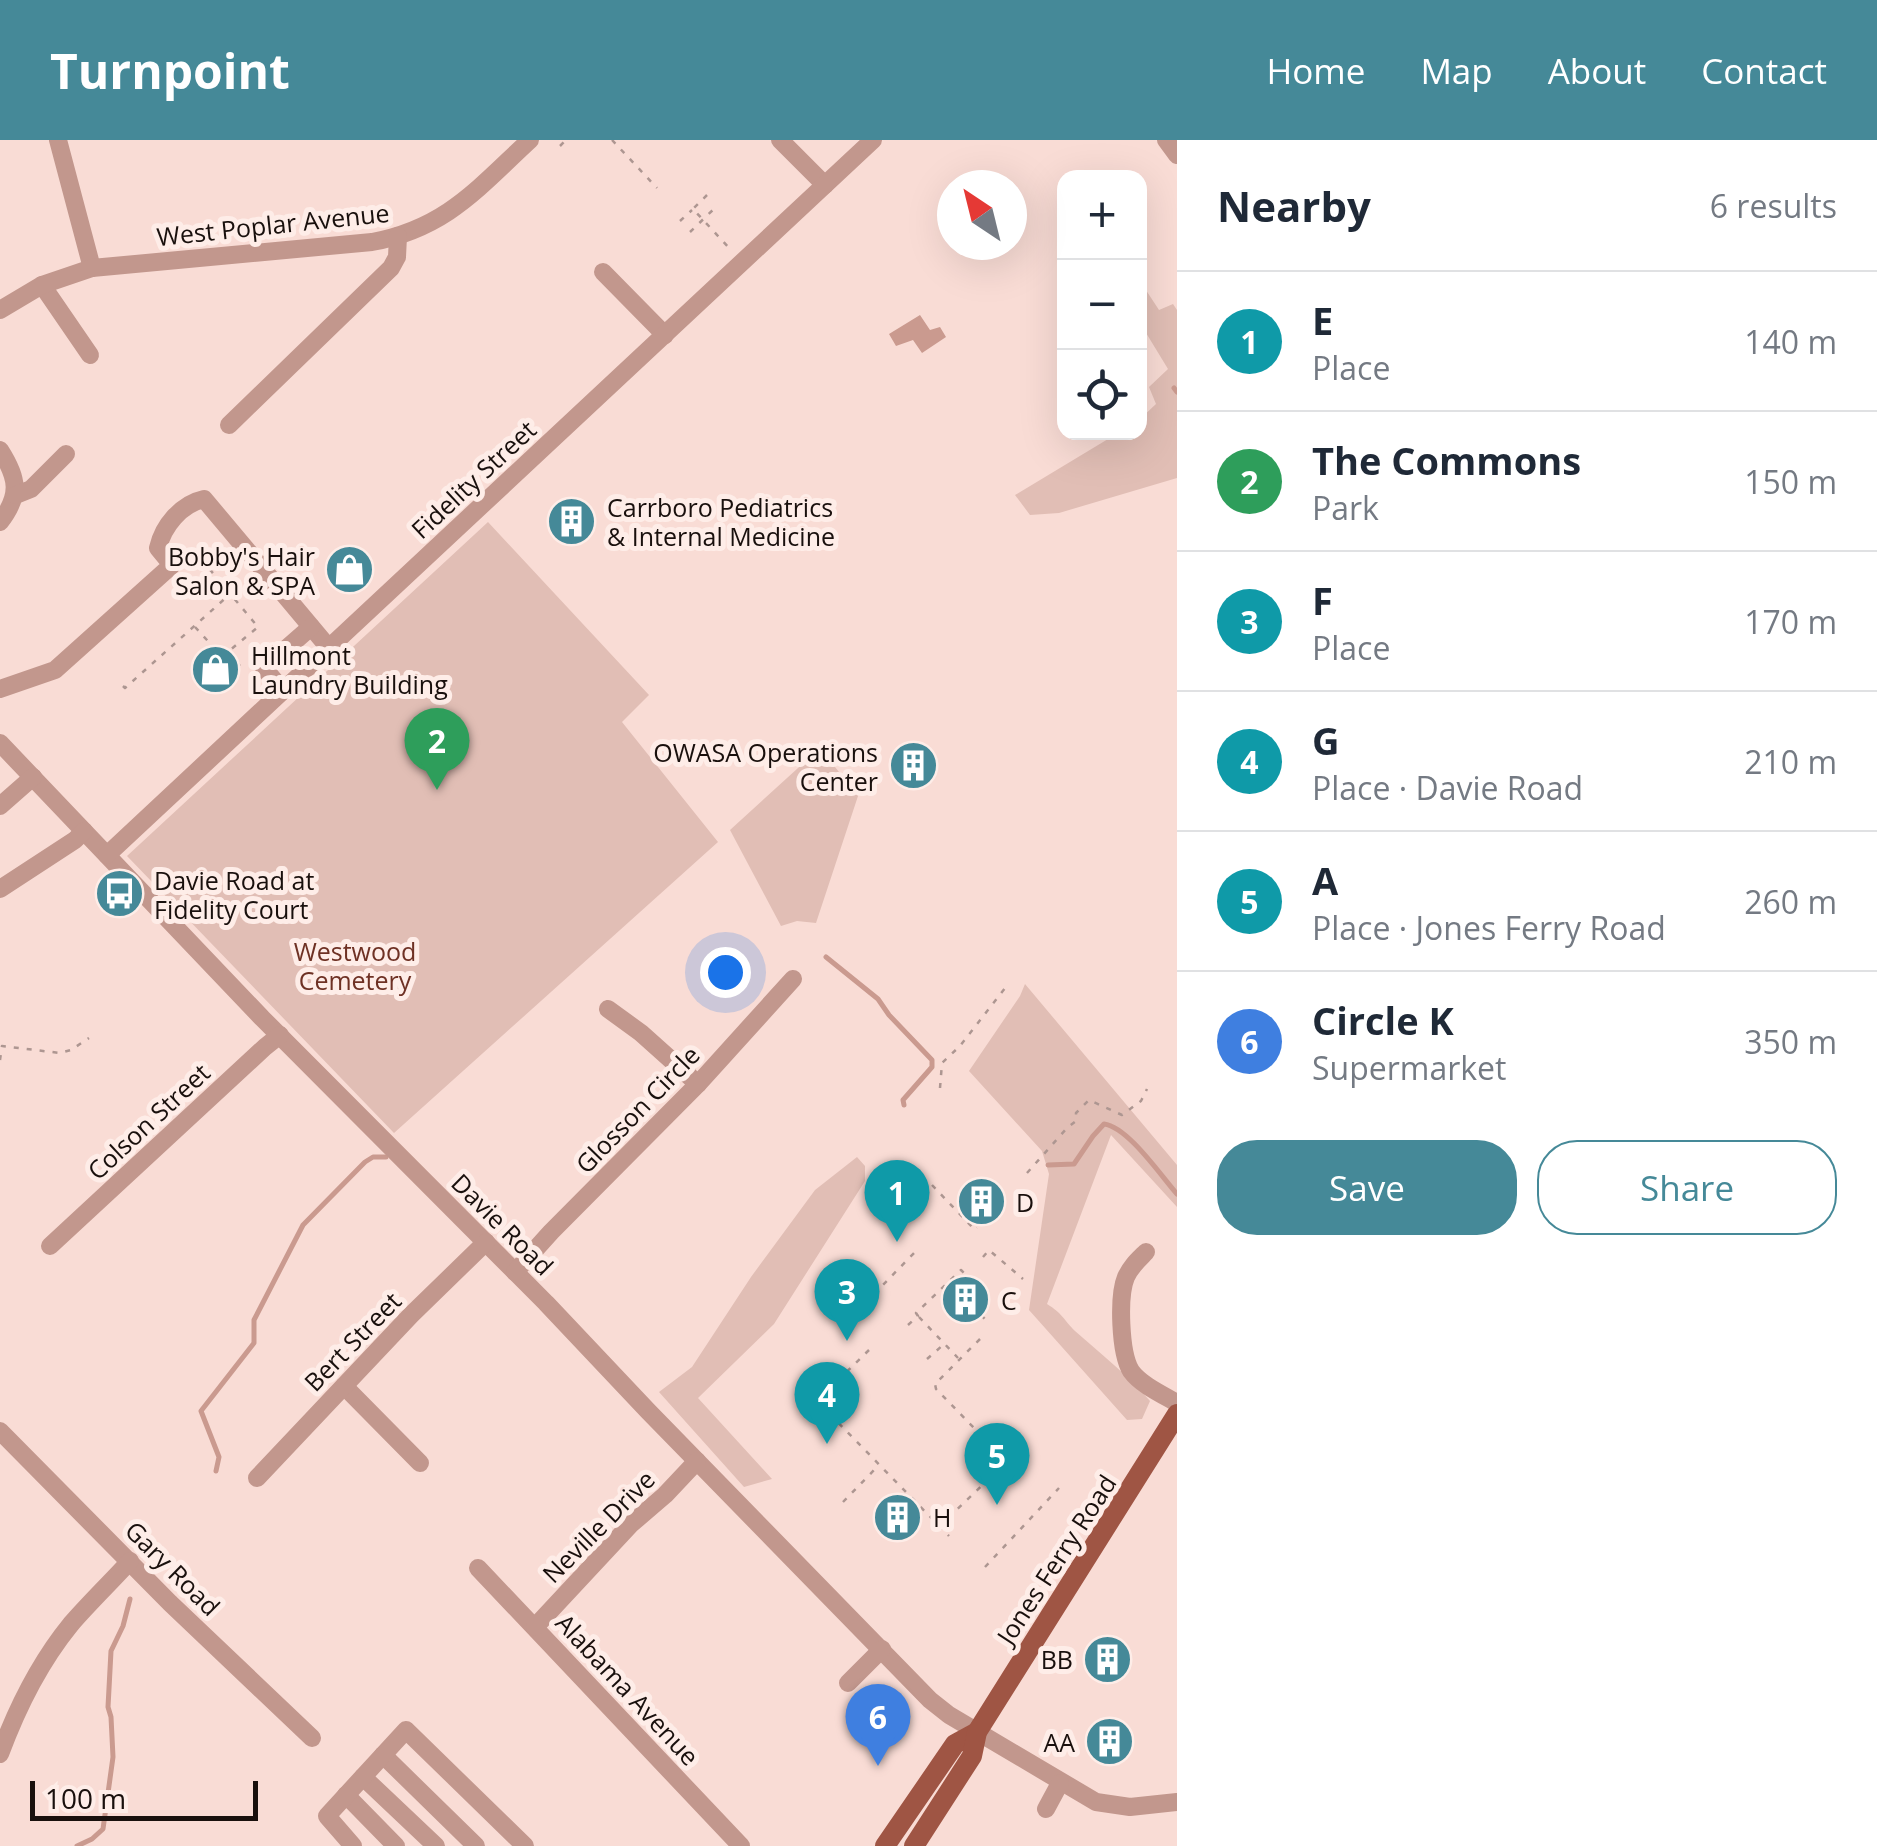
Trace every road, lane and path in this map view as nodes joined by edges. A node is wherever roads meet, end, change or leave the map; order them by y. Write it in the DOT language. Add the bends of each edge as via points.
graph roads {
  1 [pos="58,140"];
  2 [pos="530,140"];
  3 [pos="566,140"];
  4 [pos="612,140"];
  5 [pos="780,140"];
  6 [pos="1166,140"];
  7 [pos="862,144"];
  8 [pos="560,146"];
  9 [pos="1177,155"];
  10 [pos="824,184"];
  11 [pos="657,188"];
  12 [pos="707,195"];
  13 [pos="717,206"];
  14 [pos="693,208"];
  15 [pos="703,220"];
  16 [pos="680,221"];
  17 [pos="690,232"];
  18 [pos="398,236"];
  19 [pos="743,262"];
  20 [pos="92,268"];
  21 [pos="603,272"];
  22 [pos="42,285"];
  23 [pos="0,310"];
  24 [pos="664,334"];
  25 [pos="90,355"];
  26 [pos="230,425"];
  27 [pos="0,450"];
  28 [pos="66,454"];
  29 [pos="16,495"];
  30 [pos="0,522"];
  31 [pos="172,565"];
  32 [pos="230,594"];
  33 [pos="194,626"];
  34 [pos="310,626"];
  35 [pos="329,648"];
  36 [pos="217,651"];
  37 [pos="220,681"];
  38 [pos="124,686"];
  39 [pos="0,689"];
  40 [pos="283,690"];
  41 [pos="0,743"];
  42 [pos="33,777"];
  43 [pos="0,806"];
  44 [pos="84,830"];
  45 [pos="107,855"];
  46 [pos="0,889"];
  47 [pos="793,979"];
  48 [pos="1009,983"];
  49 [pos="608,1009"];
  50 [pos="280,1035"];
  51 [pos="89,1038"];
  52 [pos="0,1060"];
  53 [pos="698,1084"];
  54 [pos="940,1088"];
  55 [pos="1147,1089"];
  56 [pos="1028,1172"];
  57 [pos="932,1185"];
  58 [pos="978,1228"];
  59 [pos="486,1242"];
  60 [pos="994,1245"];
  61 [pos="50,1246"];
  62 [pos="918,1250"];
  63 [pos="990,1250"];
  64 [pos="1146,1252"];
  65 [pos="983,1256"];
  66 [pos="515,1272"];
  67 [pos="964,1273"];
  68 [pos="1023,1280"];
  69 [pos="860,1291"];
  70 [pos="981,1315"];
  71 [pos="918,1316"];
  72 [pos="989,1323"];
  73 [pos="908,1326"];
  74 [pos="980,1340"];
  75 [pos="944,1344"];
  76 [pos="869,1350"];
  77 [pos="927,1360"];
  78 [pos="959,1360"];
  79 [pos="344,1386"];
  80 [pos="1177,1403"];
  81 [pos="1177,1414"];
  82 [pos="0,1430"];
  83 [pos="980,1432"];
  84 [pos="1018,1447"];
  85 [pos="697,1461"];
  86 [pos="420,1463"];
  87 [pos="879,1464"];
  88 [pos="257,1478"];
  89 [pos="1059,1488"];
  90 [pos="843,1502"];
  91 [pos="944,1531"];
  92 [pos="950,1536"];
  93 [pos="130,1561"];
  94 [pos="985,1566"];
  95 [pos="478,1568"];
  96 [pos="535,1626"];
  97 [pos="882,1649"];
  98 [pos="848,1683"];
  99 [pos="977,1732"];
  100 [pos="312,1738"];
  101 [pos="0,1754"];
  102 [pos="383,1756"];
  103 [pos="363,1777"];
  104 [pos="1060,1782"];
  105 [pos="346,1795"];
  106 [pos="1177,1802"];
  107 [pos="1046,1808"];
  108 [pos="353,1846"];
  109 [pos="396,1846"];
  110 [pos="436,1846"];
  111 [pos="476,1846"];
  112 [pos="525,1846"];
  113 [pos="741,1846"];
  114 [pos="885,1846"];
  115 [pos="914,1846"];
  1 -- 20 [label="street"];
  2 -- 18 [label="street, West Poplar Avenue" via="463,202"];
  3 -- 8 [label="path"];
  4 -- 11 [label="path"];
  5 -- 10 [label="street"];
  6 -- 9 [label="street"];
  7 -- 10 [label="street, Fidelity Street"];
  10 -- 19 [label="street, Fidelity Street"];
  12 -- 14 [label="path"];
  13 -- 15 [label="path"];
  14 -- 15 [label="path"];
  14 -- 16 [label="path"];
  15 -- 17 [label="path"];
  15 -- 19 [label="path"];
  18 -- 20 [label="street, West Poplar Avenue"];
  18 -- 26 [label="street" via="391,268"];
  19 -- 24 [label="street, Fidelity Street"];
  20 -- 22 [label="street, West Poplar Avenue"];
  21 -- 24 [label="street"];
  22 -- 23 [label="street, West Poplar Avenue"];
  22 -- 25 [label="street"];
  24 -- 35 [label="street, Fidelity Street"];
  27 -- 29 [label="street"];
  28 -- 29 [label="street"];
  29 -- 30 [label="street"];
  31 -- 32 [label="path" via="191,547"];
  31 -- 34 [label="street" via="158,548 161,535 204,499"];
  31 -- 39 [label="street" via="56,670"];
  32 -- 33 [label="path"];
  32 -- 37 [label="path" via="258,627 229,652 240,664"];
  33 -- 36 [label="path"];
  33 -- 38 [label="path"];
  34 -- 35 [label="street"];
  34 -- 40 [label="street" via="264,668"];
  35 -- 40 [label="street, Fidelity Street"];
  40 -- 45 [label="street, Fidelity Street"];
  41 -- 42 [label="street, Davie Road"];
  42 -- 43 [label="street"];
  42 -- 44 [label="street, Davie Road"];
  44 -- 45 [label="street, Davie Road"];
  44 -- 46 [label="street"];
  45 -- 50 [label="street, Davie Road"];
  47 -- 53 [label="street, Glosson Circle"];
  48 -- 54 [label="path" via="942,1063"];
  49 -- 53 [label="street"];
  50 -- 59 [label="street, Davie Road"];
  50 -- 61 [label="street, Colson Street"];
  51 -- 52 [label="path" via="60,1053 2,1046"];
  53 -- 66 [label="street, Glosson Circle"];
  55 -- 56 [label="path" via="1122,1115 1089,1100"];
  57 -- 58 [label="path"];
  59 -- 66 [label="street, Davie Road"];
  59 -- 79 [label="street, Bert Street"];
  60 -- 63 [label="path"];
  62 -- 69 [label="path" via="876,1291"];
  63 -- 65 [label="path"];
  63 -- 68 [label="path"];
  64 -- 80 [label="street" via="1124,1280 1125,1353 1132,1372"];
  66 -- 85 [label="street, Davie Road"];
  67 -- 71 [label="path"];
  70 -- 72 [label="path"];
  71 -- 73 [label="path"];
  71 -- 75 [label="path"];
  74 -- 78 [label="path"];
  75 -- 77 [label="path"];
  75 -- 78 [label="path"];
  76 -- 87 [label="path" via="816,1401"];
  78 -- 83 [label="path" via="936,1389"];
  79 -- 86 [label="street"];
  79 -- 88 [label="street, Bert Street"];
  81 -- 99 [label="main road, Jones Ferry Road"];
  82 -- 93 [label="street, Gary Road"];
  84 -- 91 [label="path" via="948,1518"];
  85 -- 96 [label="street, Neville Drive"];
  85 -- 97 [label="street, Davie Road"];
  87 -- 90 [label="path"];
  87 -- 91 [label="path"];
  89 -- 94 [label="path"];
  91 -- 92 [label="path"];
  93 -- 100 [label="street, Gary Road"];
  93 -- 101 [label="street" via="45,1662"];
  95 -- 96 [label="street, Alabama Avenue"];
  96 -- 113 [label="street, Alabama Avenue"];
  97 -- 98 [label="street"];
  97 -- 99 [label="street, Davie Road" via="930,1700"];
  99 -- 104 [label="street, Davie Road"];
  99 -- 114 [label="main road, Jones Ferry Road" via="955,1744"];
  99 -- 115 [label="main road, Jones Ferry Road" via="972,1756"];
  102 -- 103 [label="street"];
  102 -- 111 [label="street"];
  102 -- 112 [label="street" via="406,1730"];
  103 -- 105 [label="street"];
  103 -- 110 [label="street"];
  104 -- 106 [label="street, Davie Road" via="1096,1802"];
  104 -- 107 [label="street"];
  105 -- 108 [label="street" via="326,1816"];
  105 -- 109 [label="street"];
}
